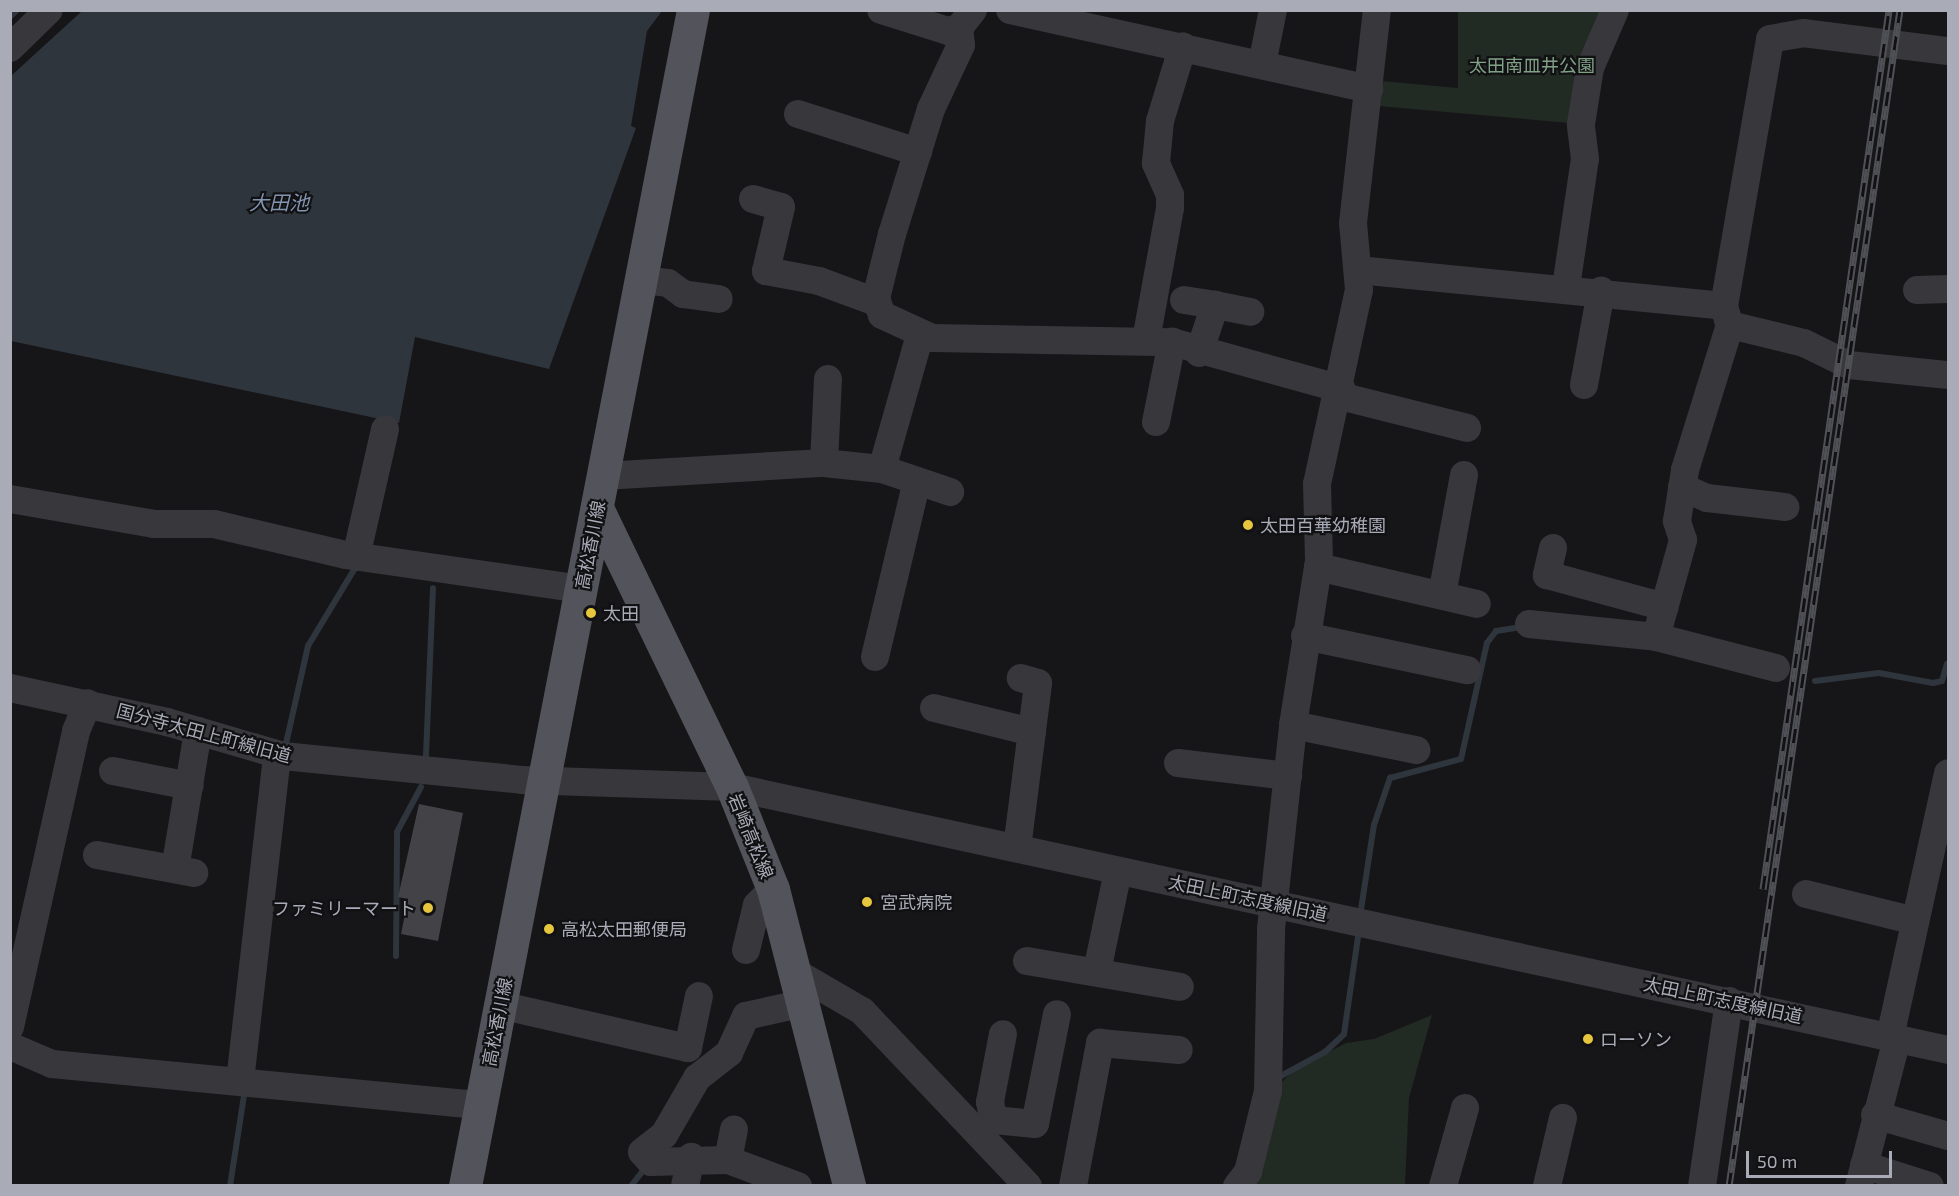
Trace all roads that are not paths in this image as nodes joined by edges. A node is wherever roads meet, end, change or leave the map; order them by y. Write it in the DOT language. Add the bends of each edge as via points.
graph roads {
  1 [pos="49,10"];
  2 [pos="693,10"];
  3 [pos="881,10"];
  4 [pos="1010,10"];
  5 [pos="1273,10"];
  6 [pos="1377,10"];
  7 [pos="1615,10"];
  8 [pos="966,19"];
  9 [pos="1804,22"];
  10 [pos="1183,46"];
  11 [pos="10,48"];
  12 [pos="1948,51"];
  13 [pos="1262,64"];
  14 [pos="1369,89"];
  15 [pos="798,114"];
  16 [pos="918,152"];
  17 [pos="753,199"];
  18 [pos="1358,270"];
  19 [pos="641,280"];
  20 [pos="1566,287"];
  21 [pos="1948,289"];
  22 [pos="1917,290"];
  23 [pos="1601,291"];
  24 [pos="719,299"];
  25 [pos="1184,300"];
  26 [pos="876,302"];
  27 [pos="1215,305"];
  28 [pos="1250,312"];
  29 [pos="1727,315"];
  30 [pos="920,335"];
  31 [pos="1159,341"];
  32 [pos="1199,353"];
  33 [pos="1948,375"];
  34 [pos="828,379"];
  35 [pos="1584,385"];
  36 [pos="1341,393"];
  37 [pos="1156,422"];
  38 [pos="1467,428"];
  39 [pos="385,429"];
  40 [pos="824,463"];
  41 [pos="882,469"];
  42 [pos="1464,475"];
  43 [pos="603,476"];
  44 [pos="917,481"];
  45 [pos="1683,487"];
  46 [pos="950,492"];
  47 [pos="10,499"];
  48 [pos="1785,507"];
  49 [pos="597,508"];
  50 [pos="1553,548"];
  51 [pos="356,557"];
  52 [pos="1318,567"];
  53 [pos="581,589"];
  54 [pos="1442,596"];
  55 [pos="1476,604"];
  56 [pos="1665,607"];
  57 [pos="1529,624"];
  58 [pos="1305,636"];
  59 [pos="1656,637"];
  60 [pos="875,657"];
  61 [pos="1776,668"];
  62 [pos="1467,670"];
  63 [pos="1021,678"];
  64 [pos="10,688"];
  65 [pos="88,703"];
  66 [pos="934,708"];
  67 [pos="1293,725"];
  68 [pos="198,731"];
  69 [pos="1032,732"];
  70 [pos="1416,750"];
  71 [pos="283,756"];
  72 [pos="1178,763"];
  73 [pos="113,771"];
  74 [pos="1948,773"];
  75 [pos="1288,776"];
  76 [pos="543,778"];
  77 [pos="190,786"];
  78 [pos="732,787"];
  79 [pos="1947,802"];
  80 [pos="1017,849"];
  81 [pos="97,855"];
  82 [pos="1118,870"];
  83 [pos="773,889"];
  84 [pos="1806,894"];
  85 [pos="1275,904"];
  86 [pos="1914,921"];
  87 [pos="746,950"];
  88 [pos="1028,961"];
  89 [pos="1097,971"];
  90 [pos="795,972"];
  91 [pos="1180,987"];
  92 [pos="699,996"];
  93 [pos="1730,1001"];
  94 [pos="804,1003"];
  95 [pos="500,1005"];
  96 [pos="1057,1014"];
  97 [pos="10,1027"];
  98 [pos="1003,1034"];
  99 [pos="1894,1038"];
  100 [pos="10,1046"];
  101 [pos="1179,1050"];
  102 [pos="1948,1050"];
  103 [pos="244,1081"];
  104 [pos="480,1105"];
  105 [pos="1465,1108"];
  106 [pos="1875,1115"];
  107 [pos="1563,1118"];
  108 [pos="987,1126"];
  109 [pos="734,1130"];
  110 [pos="1948,1136"];
  111 [pos="691,1157"];
  112 [pos="728,1160"];
  113 [pos="1861,1175"];
  114 [pos="465,1185"];
  115 [pos="686,1185"];
  116 [pos="798,1185"];
  117 [pos="849,1185"];
  118 [pos="1028,1185"];
  119 [pos="1073,1185"];
  120 [pos="1237,1185"];
  121 [pos="1443,1185"];
  122 [pos="1547,1185"];
  123 [pos="1702,1185"];
  124 [pos="1930,1185"];
  1 -- 11 [label="street"];
  2 -- 19 [label="main road, 高松香川線"];
  3 -- 8 [label="street" via="948,31"];
  4 -- 10 [label="street"];
  5 -- 13 [label="street"];
  6 -- 14 [label="street"];
  7 -- 20 [label="street" via="1590,68 1581,124 1585,159"];
  8 -- 16 [label="street" via="961,45 942,81"];
  9 -- 12 [label="street"];
  9 -- 29 [label="street" via="1770,39"];
  10 -- 13 [label="street"];
  10 -- 31 [label="street" via="1160,121 1156,163 1170,195"];
  13 -- 14 [label="street"];
  14 -- 18 [label="street" via="1353,223"];
  15 -- 16 [label="street"];
  16 -- 26 [label="street"];
  17 -- 26 [label="street" via="792,210 766,271 819,281"];
  18 -- 20 [label="street"];
  18 -- 36 [label="street"];
  19 -- 24 [label="street" via="668,284 683,294"];
  19 -- 43 [label="main road, 高松香川線"];
  20 -- 23 [label="street"];
  21 -- 22 [label="street"];
  23 -- 29 [label="street"];
  23 -- 35 [label="street"];
  25 -- 27 [label="street"];
  26 -- 30 [label="street" via="882,315"];
  27 -- 28 [label="street"];
  27 -- 32 [label="street"];
  29 -- 33 [label="street" via="1804,343 1849,365"];
  29 -- 45 [label="street"];
  30 -- 31 [label="street"];
  30 -- 41 [label="street"];
  31 -- 32 [label="street"];
  31 -- 37 [label="street"];
  32 -- 36 [label="street"];
  34 -- 40 [label="street"];
  36 -- 38 [label="street"];
  36 -- 52 [label="street" via="1317,484"];
  39 -- 51 [label="street"];
  40 -- 41 [label="street"];
  40 -- 43 [label="street"];
  41 -- 44 [label="street"];
  42 -- 54 [label="street"];
  43 -- 49 [label="main road, 高松香川線"];
  44 -- 46 [label="street"];
  44 -- 60 [label="street"];
  45 -- 48 [label="street" via="1707,498"];
  45 -- 56 [label="street" via="1677,521 1683,540"];
  47 -- 51 [label="street" via="154,524 214,524"];
  49 -- 53 [label="main road, 高松香川線"];
  49 -- 78 [label="main road, 岩崎高松線"];
  50 -- 56 [label="street" via="1547,575"];
  51 -- 53 [label="street"];
  52 -- 54 [label="street"];
  52 -- 58 [label="street"];
  53 -- 76 [label="main road, 高松香川線"];
  54 -- 55 [label="street"];
  56 -- 59 [label="street"];
  57 -- 59 [label="street"];
  58 -- 62 [label="street"];
  58 -- 67 [label="street"];
  59 -- 61 [label="street"];
  63 -- 69 [label="street" via="1038,683"];
  64 -- 65 [label="street, 国分寺太田上町線旧道"];
  65 -- 68 [label="street, 国分寺太田上町線旧道"];
  65 -- 97 [label="street" via="76,731"];
  66 -- 69 [label="street"];
  67 -- 70 [label="street"];
  67 -- 75 [label="street"];
  68 -- 71 [label="street, 国分寺太田上町線旧道"];
  68 -- 77 [label="street"];
  69 -- 80 [label="street"];
  71 -- 76 [label="street, 国分寺太田上町線旧道"];
  71 -- 103 [label="street"];
  72 -- 75 [label="street"];
  73 -- 77 [label="street"];
  74 -- 79 [label="street"];
  75 -- 85 [label="street"];
  76 -- 78 [label="street, 太田上町志度線旧道"];
  76 -- 95 [label="main road, 高松香川線"];
  77 -- 81 [label="street" via="185,871"];
  78 -- 80 [label="street, 太田上町志度線旧道"];
  78 -- 83 [label="main road, 岩崎高松線"];
  79 -- 86 [label="street"];
  80 -- 82 [label="street, 太田上町志度線旧道"];
  82 -- 85 [label="street, 太田上町志度線旧道"];
  82 -- 89 [label="street"];
  83 -- 87 [label="street" via="757,905"];
  83 -- 90 [label="main road, 岩崎高松線"];
  84 -- 86 [label="street"];
  85 -- 93 [label="street, 太田上町志度線旧道"];
  85 -- 120 [label="street" via="1268,1090 1248,1172"];
  86 -- 99 [label="street"];
  88 -- 89 [label="street"];
  89 -- 91 [label="street"];
  90 -- 94 [label="main road, 岩崎高松線"];
  90 -- 108 [label="street" via="862,1011"];
  92 -- 95 [label="street" via="687,1048"];
  93 -- 99 [label="street, 太田上町志度線旧道"];
  93 -- 123 [label="street"];
  94 -- 111 [label="street" via="746,1016 729,1053 698,1078 664,1135 642,1152 651,1162"];
  94 -- 117 [label="main road, 岩崎高松線"];
  95 -- 104 [label="main road, 高松香川線"];
  96 -- 108 [label="street" via="1035,1124"];
  98 -- 108 [label="street"];
  99 -- 102 [label="street, 太田上町志度線旧道"];
  99 -- 106 [label="street"];
  100 -- 103 [label="street" via="52,1064"];
  101 -- 119 [label="street" via="1100,1043"];
  103 -- 104 [label="street"];
  104 -- 114 [label="main road, 高松香川線"];
  105 -- 121 [label="street"];
  106 -- 110 [label="street"];
  106 -- 113 [label="street"];
  107 -- 122 [label="street"];
  108 -- 118 [label="street"];
  109 -- 112 [label="street"];
  111 -- 112 [label="street"];
  111 -- 115 [label="street"];
  112 -- 116 [label="street"];
  113 -- 124 [label="street"];
}
